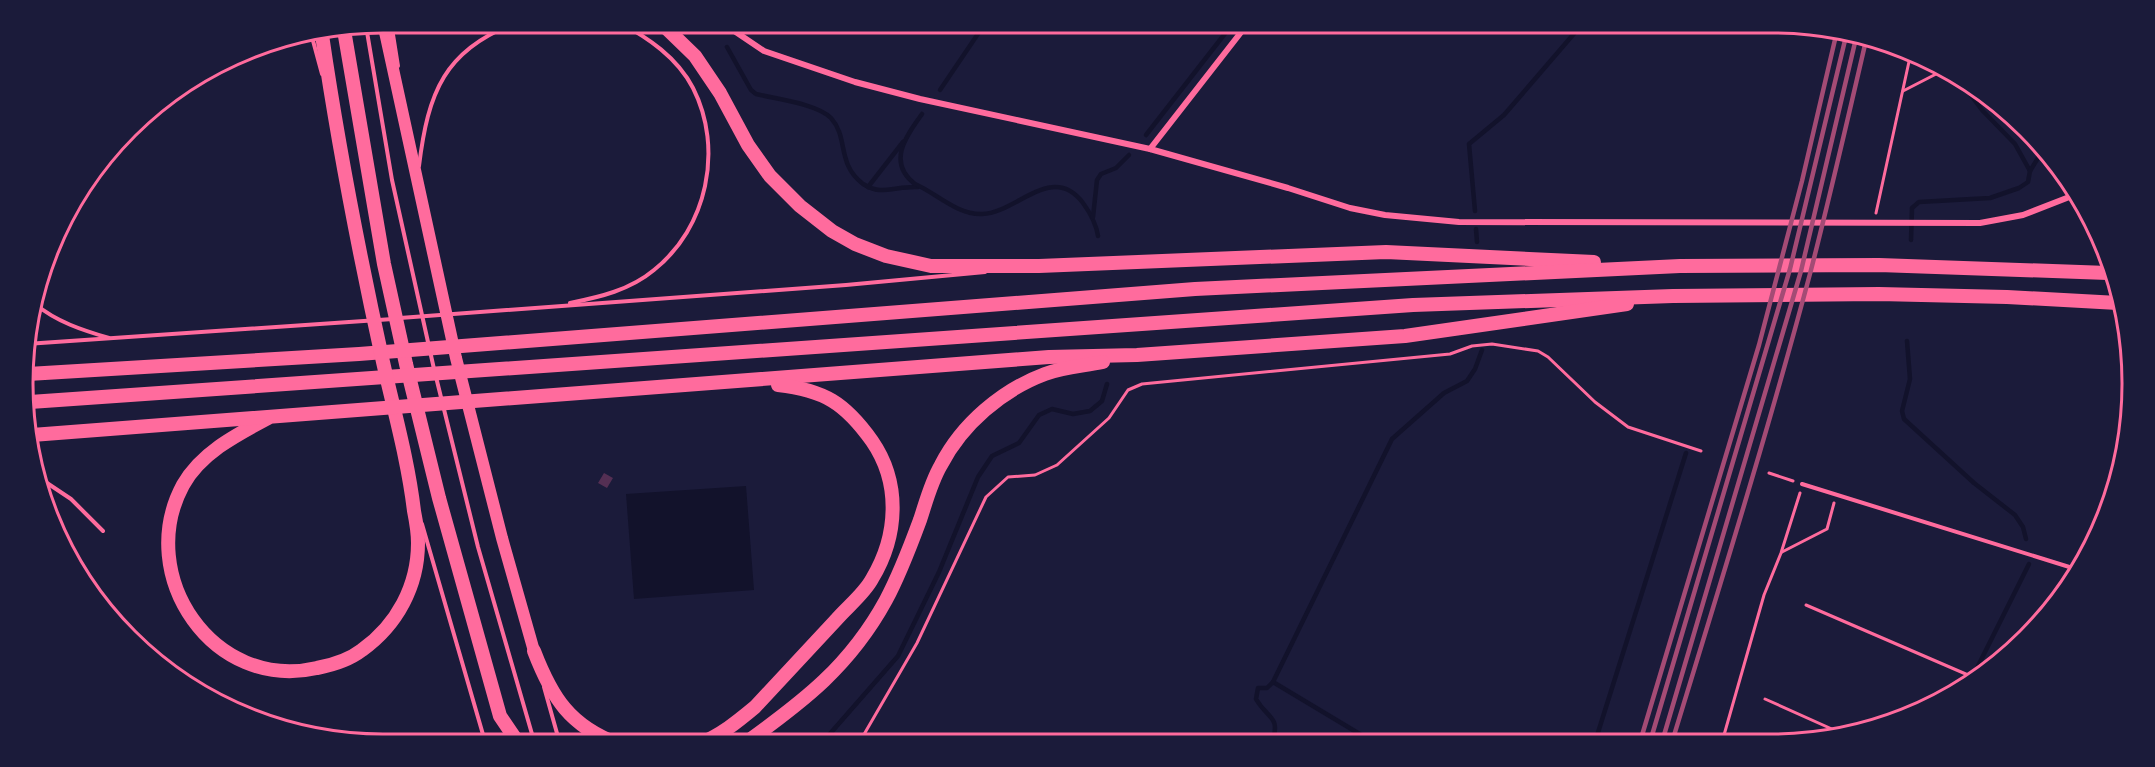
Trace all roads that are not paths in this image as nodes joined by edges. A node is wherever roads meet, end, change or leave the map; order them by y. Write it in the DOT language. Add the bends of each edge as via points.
graph roads {
  1 [pos="385,33"];
  2 [pos="393,33"];
  3 [pos="493,33"];
  4 [pos="638,33"];
  5 [pos="671,33"];
  6 [pos="737,33"];
  7 [pos="1240,33"];
  8 [pos="367,34"];
  9 [pos="345,35"];
  10 [pos="323,39"];
  11 [pos="313,40"];
  12 [pos="333,106"];
  13 [pos="1150,150"];
  14 [pos="418,176"];
  15 [pos="2068,198"];
  16 [pos="1039,266"];
  17 [pos="1680,266"];
  18 [pos="2104,273"];
  19 [pos="1673,296"];
  20 [pos="2112,303"];
  21 [pos="552,307"];
  22 [pos="41,309"];
  23 [pos="112,339"];
  24 [pos="36,343"];
  25 [pos="1137,354"];
  26 [pos="33,374"];
  27 [pos="734,382"];
  28 [pos="34,402"];
  29 [pos="272,416"];
  30 [pos="37,435"];
  31 [pos="411,480"];
  32 [pos="1802,484"];
  33 [pos="48,485"];
  34 [pos="103,531"];
  35 [pos="2070,567"];
  36 [pos="534,651"];
  37 [pos="483,734"];
  38 [pos="512,734"];
  39 [pos="532,734"];
  40 [pos="557,734"];
  41 [pos="596,734"];
  42 [pos="719,734"];
  43 [pos="758,734"];
  1 -- 14 [label="highway"];
  2 -- 14 [label="lane"];
  3 -- 14 [label="lane" via="452,64 437,90 427,117"];
  4 -- 21 [label="lane" via="661,49 692,87 708,134 700,208 689,232 654,271 621,290"];
  5 -- 16 [label="highway" via="695,56 770,176 832,231 886,256 931,266"];
  6 -- 13 [label="street" via="764,51 855,82"];
  7 -- 13 [label="street"];
  8 -- 39 [label="lane" via="392,180 455,460"];
  9 -- 38 [label="highway" via="384,264 431,462 500,716"];
  10 -- 12 [label="highway"];
  11 -- 12 [label="lane"];
  12 -- 31 [label="highway" via="362,264"];
  13 -- 15 [label="street" via="1350,208 1460,222 1980,223 2044,208"];
  14 -- 36 [label="highway" via="481,458"];
  16 -- 17 [label="highway" via="1386,252"];
  16 -- 21 [label="lane" via="926,279"];
  17 -- 18 [label="highway" via="1879,265"];
  17 -- 26 [label="highway" via="1195,289 359,354"];
  19 -- 20 [label="highway" via="1891,294"];
  19 -- 25 [label="highway" via="1405,336"];
  19 -- 28 [label="highway" via="1413,305"];
  21 -- 23 [label="lane"];
  22 -- 23 [label="lane" via="75,328"];
  23 -- 24 [label="lane"];
  25 -- 27 [label="highway" via="1049,357"];
  25 -- 43 [label="highway" via="1046,373 1012,390 979,415 955,441 940,466 909,551 886,600 859,643 828,679"];
  27 -- 29 [label="highway"];
  27 -- 42 [label="highway" via="798,387 842,407 875,447 891,482 892,530 872,580 755,706"];
  29 -- 30 [label="highway"];
  29 -- 31 [label="highway" via="235,436 202,461 184,484 170,531 173,583 185,608 218,647 244,660 263,668 307,670 333,665 360,652 396,618 414,578 418,544"];
  31 -- 37 [label="lane"];
  32 -- 35 [label="lane"];
  33 -- 34 [label="lane"];
  36 -- 40 [label="lane"];
  36 -- 41 [label="highway" via="545,678 569,714"];
}
